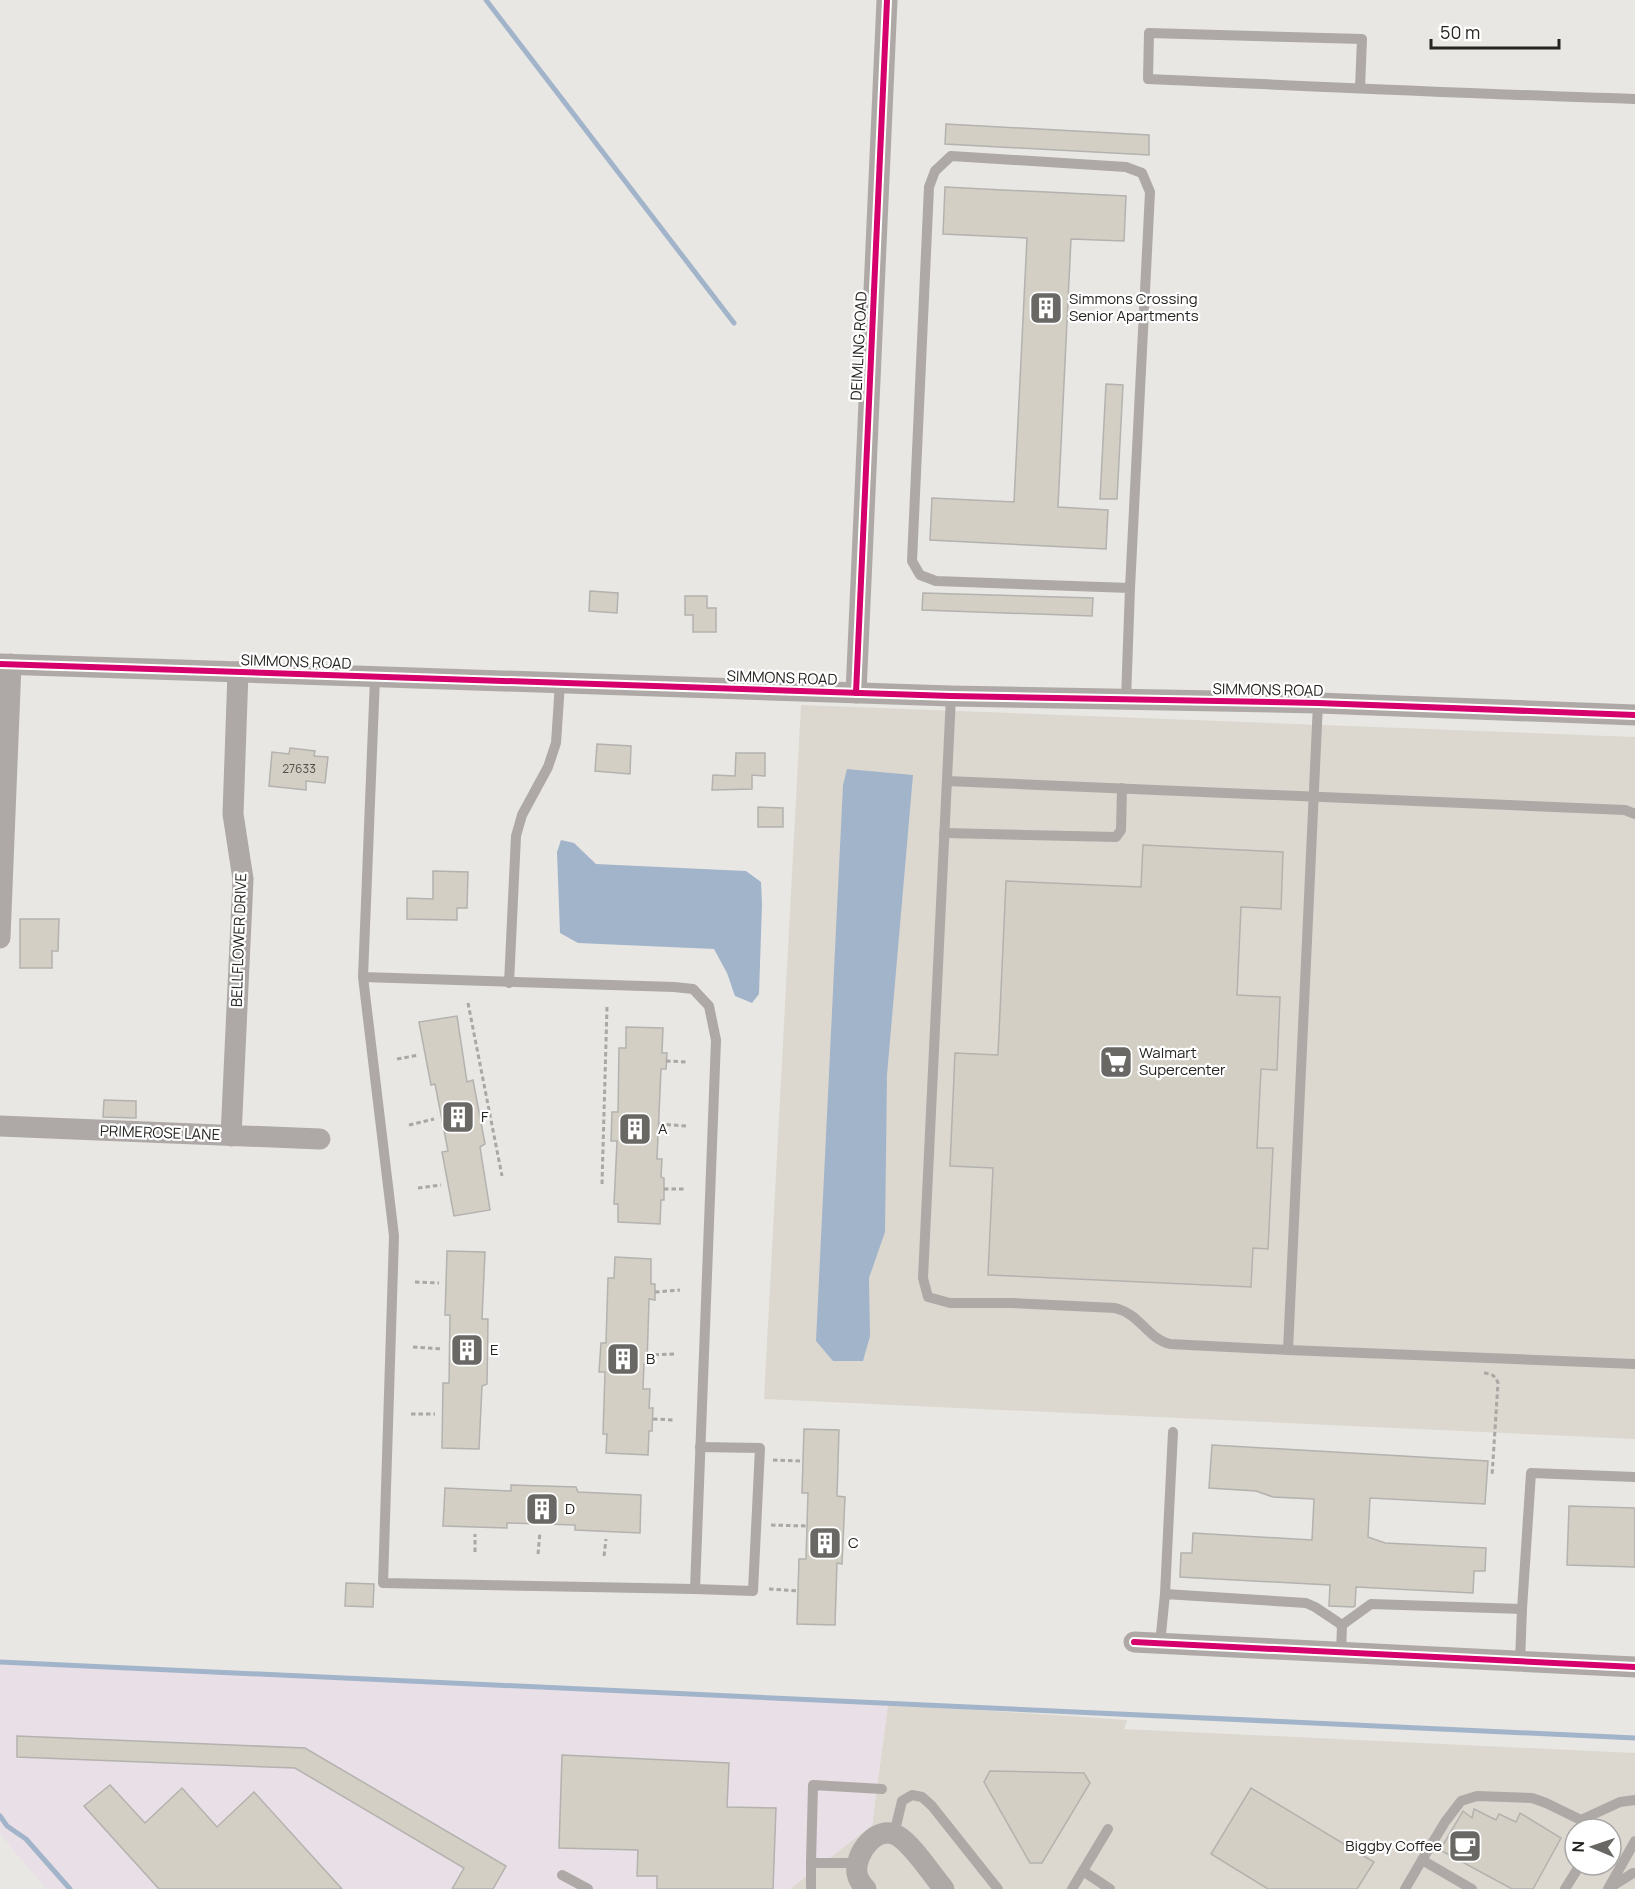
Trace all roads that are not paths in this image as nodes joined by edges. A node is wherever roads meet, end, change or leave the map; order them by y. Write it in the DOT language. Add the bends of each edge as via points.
graph roads {
  1 [pos="887,0"];
  2 [pos="1360,88"];
  3 [pos="1635,99"];
  4 [pos="1130,588"];
  5 [pos="5,664"];
  6 [pos="238,672"];
  7 [pos="375,677"];
  8 [pos="560,683"];
  9 [pos="856,693"];
  10 [pos="951,696"];
  11 [pos="1126,699"];
  12 [pos="1318,703"];
  13 [pos="1635,715"];
  14 [pos="947,781"];
  15 [pos="1122,788"];
  16 [pos="1312,796"];
  17 [pos="1635,814"];
  18 [pos="945,833"];
  19 [pos="0,938"];
  20 [pos="363,977"];
  21 [pos="509,983"];
  22 [pos="0,1126"];
  23 [pos="231,1136"];
  24 [pos="320,1139"];
  25 [pos="1288,1350"];
  26 [pos="1635,1364"];
  27 [pos="1173,1432"];
  28 [pos="700,1447"];
  29 [pos="1635,1478"];
  30 [pos="695,1589"];
  31 [pos="1166,1594"];
  32 [pos="1522,1609"];
  33 [pos="1342,1625"];
  34 [pos="1134,1642"];
  35 [pos="1160,1644"];
  36 [pos="1341,1653"];
  37 [pos="1520,1662"];
  38 [pos="1635,1667"];
  39 [pos="882,1789"];
  40 [pos="1635,1800"];
  41 [pos="1571,1817"];
  42 [pos="1595,1817"];
  43 [pos="1108,1829"];
  44 [pos="894,1834"];
  45 [pos="1635,1841"];
  46 [pos="1422,1860"];
  47 [pos="811,1863"];
  48 [pos="858,1863"];
  49 [pos="1083,1871"];
  50 [pos="1633,1873"];
  51 [pos="562,1875"];
  52 [pos="588,1889"];
  53 [pos="810,1889"];
  54 [pos="866,1889"];
  55 [pos="944,1889"];
  56 [pos="998,1889"];
  57 [pos="1072,1889"];
  58 [pos="1110,1889"];
  59 [pos="1405,1889"];
  60 [pos="1472,1889"];
  61 [pos="1608,1889"];
  1 -- 9 [label="street, DEIMLING ROAD"];
  2 -- 2 [label="lane" via="1148,79 1149,33 1362,39"];
  2 -- 3 [label="lane"];
  4 -- 4 [label="lane" via="1150,192 1146,182 1142,173 1126,167 951,156 935,171 929,188 912,561 920,575 936,581"];
  4 -- 11 [label="lane"];
  5 -- 6 [label="street, SIMMONS ROAD"];
  5 -- 19 [label="street"];
  6 -- 7 [label="street, SIMMONS ROAD"];
  6 -- 23 [label="street, BELLFLOWER DRIVE" via="233,814 243,879"];
  7 -- 8 [label="street, SIMMONS ROAD"];
  7 -- 20 [label="lane"];
  8 -- 9 [label="street, SIMMONS ROAD"];
  8 -- 21 [label="lane" via="553,751 516,836"];
  9 -- 10 [label="street, SIMMONS ROAD"];
  10 -- 11 [label="street, SIMMONS ROAD"];
  10 -- 14 [label="lane"];
  11 -- 12 [label="street, SIMMONS ROAD"];
  12 -- 13 [label="street, SIMMONS ROAD"];
  12 -- 16 [label="lane"];
  14 -- 15 [label="lane"];
  14 -- 18 [label="lane"];
  15 -- 16 [label="lane"];
  15 -- 18 [label="lane" via="1121,830 1116,837"];
  16 -- 17 [label="lane" via="1625,810"];
  16 -- 25 [label="lane"];
  18 -- 25 [label="lane" via="923,1278 928,1298 950,1303 1115,1308 1126,1311 1151,1335 1170,1344"];
  20 -- 21 [label="lane"];
  20 -- 30 [label="lane" via="394,1236 383,1583"];
  21 -- 28 [label="lane" via="693,989 709,1006 716,1040"];
  22 -- 23 [label="street, PRIMEROSE LANE"];
  23 -- 24 [label="street, PRIMEROSE LANE"];
  25 -- 26 [label="lane"];
  27 -- 31 [label="lane"];
  28 -- 30 [label="lane"];
  28 -- 30 [label="lane" via="759,1448 759,1472 753,1591"];
  29 -- 32 [label="lane" via="1531,1473"];
  31 -- 33 [label="lane" via="1306,1603"];
  31 -- 35 [label="lane"];
  32 -- 33 [label="lane" via="1371,1605"];
  32 -- 37 [label="lane"];
  33 -- 36 [label="lane"];
  34 -- 35 [label="street"];
  35 -- 36 [label="street"];
  36 -- 37 [label="street"];
  37 -- 38 [label="street"];
  39 -- 47 [label="lane" via="813,1785"];
  40 -- 42 [label="lane" via="1620,1802"];
  41 -- 46 [label="lane" via="1532,1798 1477,1796 1461,1801"];
  43 -- 49 [label="lane"];
  44 -- 48 [label="street" via="873,1838"];
  44 -- 55 [label="street" via="909,1846"];
  44 -- 56 [label="lane" via="902,1801 912,1795 922,1797"];
  45 -- 61 [label="lane"];
  46 -- 59 [label="lane"];
  46 -- 60 [label="lane"];
  47 -- 48 [label="lane"];
  47 -- 53 [label="lane"];
  48 -- 54 [label="street" via="856,1871"];
  49 -- 57 [label="lane"];
  49 -- 58 [label="lane"];
  50 -- 61 [label="lane"];
  51 -- 52 [label="lane"];
}
